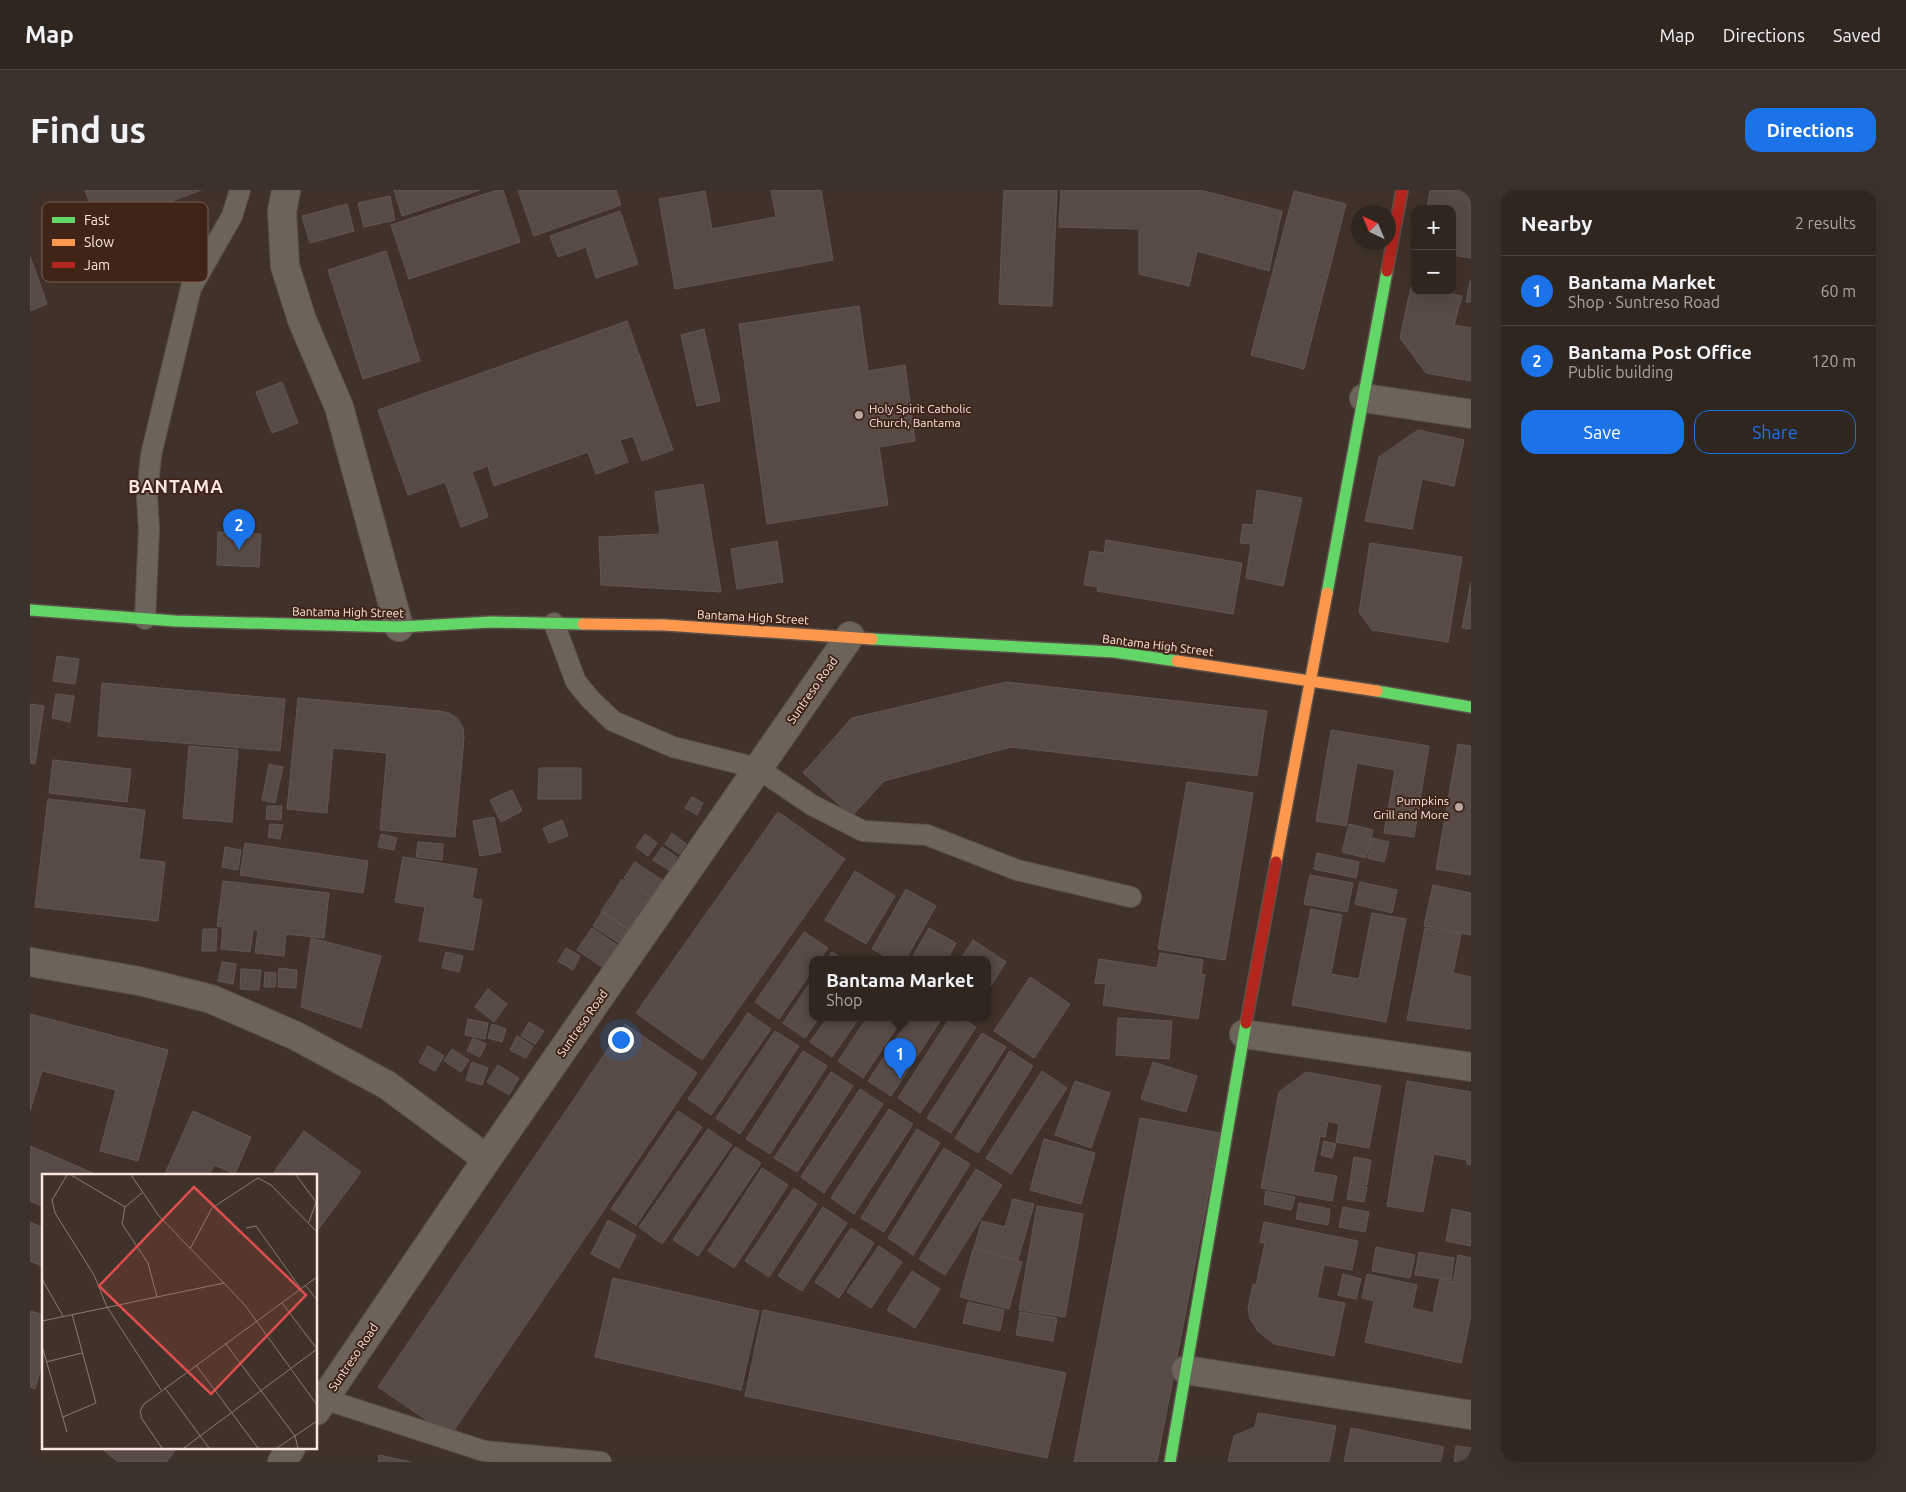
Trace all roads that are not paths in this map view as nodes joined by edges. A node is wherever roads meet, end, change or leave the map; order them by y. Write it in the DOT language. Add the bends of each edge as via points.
graph roads {
  1 [pos="240,190"];
  2 [pos="286,190"];
  3 [pos="1402,190"];
  4 [pos="208,258"];
  5 [pos="194,282"];
  6 [pos="1364,398"];
  7 [pos="1471,414"];
  8 [pos="30,610"];
  9 [pos="145,619"];
  10 [pos="554,623"];
  11 [pos="399,627"];
  12 [pos="850,636"];
  13 [pos="1309,679"];
  14 [pos="1471,708"];
  15 [pos="757,768"];
  16 [pos="1131,897"];
  17 [pos="30,962"];
  18 [pos="1244,1034"];
  19 [pos="1471,1067"];
  20 [pos="487,1159"];
  21 [pos="1186,1370"];
  22 [pos="320,1405"];
  23 [pos="1471,1416"];
  24 [pos="290,1450"];
  25 [pos="282,1462"];
  26 [pos="601,1462"];
  27 [pos="1170,1462"];
  1 -- 4 [label="lane" via="232,216"];
  2 -- 11 [label="street" via="282,212 285,266 302,320 339,407"];
  3 -- 6 [label="main road"];
  5 -- 9 [label="lane" via="151,455"];
  6 -- 7 [label="street"];
  6 -- 13 [label="main road"];
  8 -- 9 [label="main road, Bantama High Street"];
  9 -- 11 [label="main road, Bantama High Street"];
  10 -- 11 [label="main road, Bantama High Street" via="491,622"];
  10 -- 12 [label="main road, Bantama High Street" via="665,625"];
  10 -- 15 [label="lane" via="576,682 613,721 673,747"];
  12 -- 13 [label="main road, Bantama High Street" via="1114,652"];
  12 -- 15 [label="street, Suntreso Road"];
  13 -- 14 [label="main road, Bantama High Street"];
  13 -- 18 [label="main road"];
  15 -- 16 [label="lane" via="812,805 863,832 927,835 1017,870"];
  15 -- 20 [label="street, Suntreso Road"];
  17 -- 20 [label="street" via="139,981 210,999 296,1036 387,1085"];
  18 -- 19 [label="street"];
  18 -- 21 [label="main road"];
  20 -- 22 [label="street, Suntreso Road"];
  21 -- 23 [label="street"];
  21 -- 27 [label="main road"];
  22 -- 26 [label="lane" via="484,1451"];
  24 -- 25 [label="street"];
}
